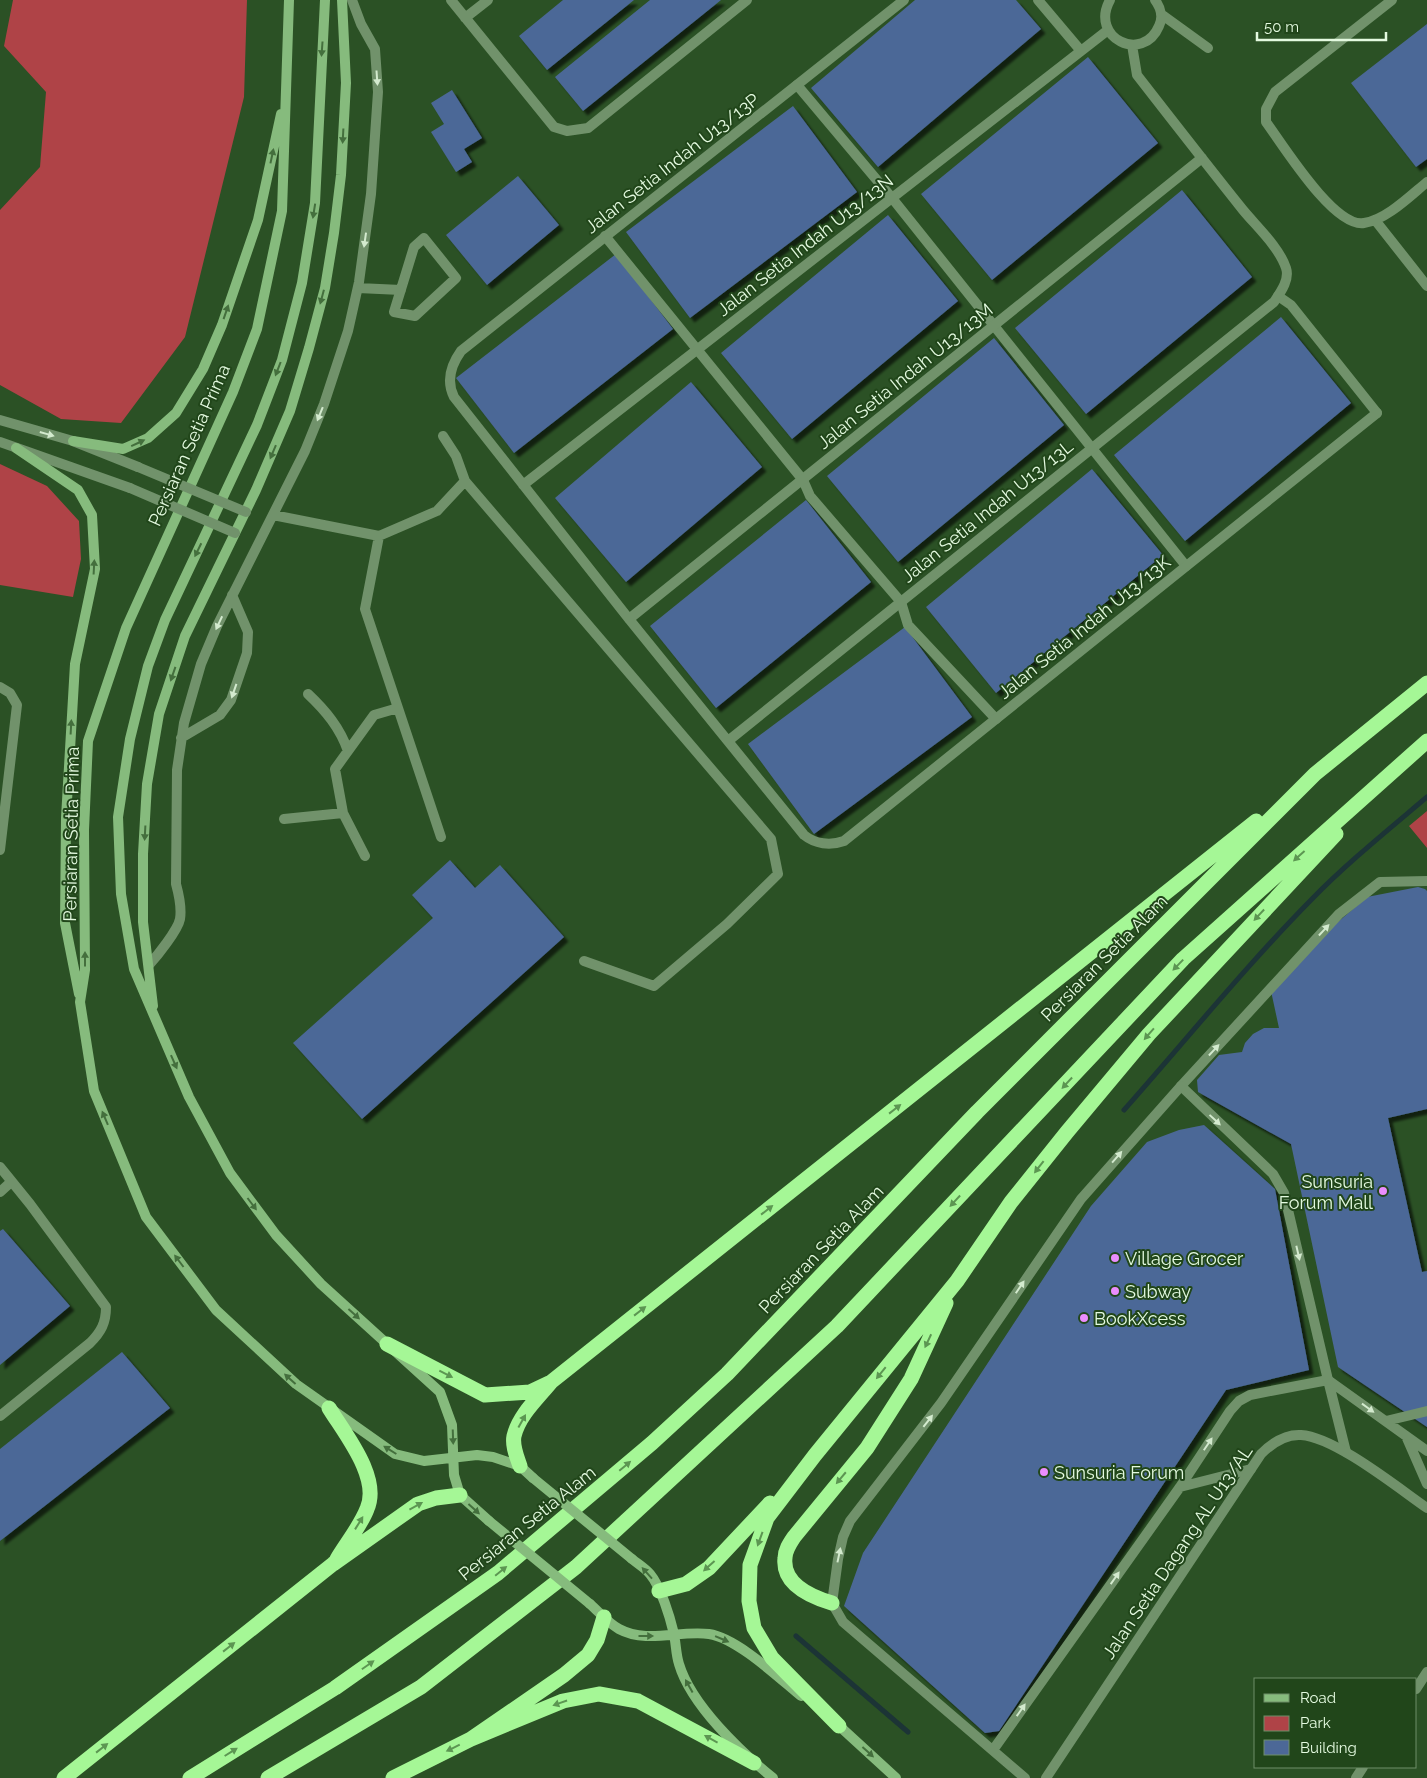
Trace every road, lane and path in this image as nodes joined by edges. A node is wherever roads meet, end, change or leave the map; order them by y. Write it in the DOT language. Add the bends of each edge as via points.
graph roads {
  1 [pos="289,0"];
  2 [pos="325,0"];
  3 [pos="342,0"];
  4 [pos="352,0"];
  5 [pos="451,0"];
  6 [pos="488,0"];
  7 [pos="747,0"];
  8 [pos="904,0"];
  9 [pos="1038,0"];
  10 [pos="1110,0"];
  11 [pos="1155,0"];
  12 [pos="1392,0"];
  13 [pos="1161,14"];
  14 [pos="465,18"];
  15 [pos="1108,30"];
  16 [pos="1132,45"];
  17 [pos="1208,48"];
  18 [pos="1080,51"];
  19 [pos="797,85"];
  20 [pos="287,87"];
  21 [pos="1202,158"];
  22 [pos="1427,182"];
  23 [pos="892,198"];
  24 [pos="1375,220"];
  25 [pos="605,236"];
  26 [pos="1427,286"];
  27 [pos="358,288"];
  28 [pos="401,290"];
  29 [pos="1278,296"];
  30 [pos="994,326"];
  31 [pos="697,350"];
  32 [pos="0,420"];
  33 [pos="443,436"];
  34 [pos="74,441"];
  35 [pos="0,442"];
  36 [pos="16,448"];
  37 [pos="1091,449"];
  38 [pos="802,480"];
  39 [pos="465,482"];
  40 [pos="522,485"];
  41 [pos="246,512"];
  42 [pos="273,515"];
  43 [pos="235,533"];
  44 [pos="379,536"];
  45 [pos="1186,566"];
  46 [pos="232,595"];
  47 [pos="901,602"];
  48 [pos="629,619"];
  49 [pos="1427,683"];
  50 [pos="0,687"];
  51 [pos="308,694"];
  52 [pos="398,708"];
  53 [pos="996,718"];
  54 [pos="181,738"];
  55 [pos="728,741"];
  56 [pos="1427,741"];
  57 [pos="1420,750"];
  58 [pos="348,751"];
  59 [pos="1316,774"];
  60 [pos="343,813"];
  61 [pos="284,819"];
  62 [pos="441,837"];
  63 [pos="0,850"];
  64 [pos="365,856"];
  65 [pos="1427,882"];
  66 [pos="584,960"];
  67 [pos="149,965"];
  68 [pos="80,1002"];
  69 [pos="154,1017"];
  70 [pos="1180,1086"];
  71 [pos="0,1167"];
  72 [pos="12,1182"];
  73 [pos="0,1192"];
  74 [pos="956,1281"];
  75 [pos="387,1344"];
  76 [pos="1328,1380"];
  77 [pos="551,1382"];
  78 [pos="329,1408"];
  79 [pos="1427,1411"];
  80 [pos="0,1416"];
  81 [pos="1386,1421"];
  82 [pos="1405,1435"];
  83 [pos="1427,1450"];
  84 [pos="1346,1452"];
  85 [pos="815,1455"];
  86 [pos="454,1458"];
  87 [pos="520,1466"];
  88 [pos="1251,1469"];
  89 [pos="1427,1484"];
  90 [pos="1180,1486"];
  91 [pos="460,1496"];
  92 [pos="1427,1508"];
  93 [pos="333,1564"];
  94 [pos="659,1591"];
  95 [pos="832,1603"];
  96 [pos="604,1616"];
  97 [pos="674,1635"];
  98 [pos="1427,1672"];
  99 [pos="1417,1687"];
  100 [pos="839,1726"];
  101 [pos="471,1739"];
  102 [pos="993,1750"];
  103 [pos="754,1763"];
  104 [pos="64,1778"];
  105 [pos="190,1778"];
  106 [pos="268,1778"];
  107 [pos="393,1778"];
  108 [pos="773,1778"];
  109 [pos="896,1778"];
  110 [pos="1025,1778"];
  111 [pos="1046,1778"];
  1 -- 20 [label="street, Persiaran Setia Prima"];
  2 -- 69 [label="street, one-way" via="315,203 302,283 282,360 257,425 165,620 148,666 130,739 118,817 121,894 134,969"];
  3 -- 41 [label="street, one-way" via="346,83 341,175 325,288 290,411"];
  4 -- 27 [label="street, one-way" via="375,50 378,92 371,194"];
  5 -- 14 [label="street"];
  6 -- 14 [label="street"];
  7 -- 14 [label="street" via="588,128 567,131 554,126"];
  8 -- 19 [label="street, Jalan Setia Indah U13/13P"];
  9 -- 18 [label="street"];
  10 -- 15 [label="street" via="1105,14"];
  11 -- 13 [label="street"];
  12 -- 24 [label="street" via="1275,92 1266,109 1266,122 1323,200 1348,220 1362,224"];
  13 -- 16 [label="street" via="1160,23 1150,39"];
  13 -- 17 [label="street"];
  15 -- 16 [label="street" via="1122,43"];
  15 -- 18 [label="street, Jalan Setia Indah U13/13N"];
  16 -- 21 [label="street" via="1137,75"];
  18 -- 23 [label="street, Jalan Setia Indah U13/13N"];
  19 -- 23 [label="street"];
  19 -- 25 [label="street, Jalan Setia Indah U13/13P"];
  34 -- 20 [label="street, one-way" via="123,449 148,438 176,413 204,369 258,220"];
  68 -- 20 [label="street, Persiaran Setia Prima, one-way" via="84,970 88,740 126,628 233,392 257,329 282,211"];
  21 -- 29 [label="street" via="1279,254 1287,270 1286,281"];
  21 -- 30 [label="street, Jalan Setia Indah U13/13M"];
  22 -- 24 [label="street"];
  23 -- 30 [label="street"];
  23 -- 31 [label="street, Jalan Setia Indah U13/13N"];
  24 -- 26 [label="street"];
  25 -- 31 [label="street"];
  25 -- 40 [label="street, Jalan Setia Indah U13/13P" via="461,351 452,366 450,388 454,397"];
  27 -- 28 [label="street"];
  27 -- 42 [label="street, one-way" via="324,404"];
  28 -- 28 [label="street" via="414,247 424,238 456,278 415,316 394,312"];
  29 -- 37 [label="street, Jalan Setia Indah U13/13L"];
  29 -- 45 [label="street, Jalan Setia Indah U13/13K" via="1291,305 1377,413"];
  30 -- 37 [label="street"];
  30 -- 38 [label="street, Jalan Setia Indah U13/13M"];
  31 -- 38 [label="street"];
  31 -- 40 [label="street, Jalan Setia Indah U13/13N"];
  32 -- 34 [label="street, one-way"];
  33 -- 39 [label="street" via="456,456"];
  34 -- 41 [label="street, bridge"];
  35 -- 36 [label="street"];
  36 -- 43 [label="street, bridge" via="130,488"];
  68 -- 36 [label="street, one-way" via="65,923 66,818 75,664 94,569 92,515 78,490"];
  37 -- 45 [label="street"];
  37 -- 47 [label="street, Jalan Setia Indah U13/13L"];
  38 -- 47 [label="street" via="810,496"];
  38 -- 48 [label="street, Jalan Setia Indah U13/13M"];
  39 -- 44 [label="street" via="437,511"];
  39 -- 66 [label="street" via="772,840 778,874 727,924 654,986"];
  40 -- 48 [label="street"];
  41 -- 43 [label="street"];
  42 -- 44 [label="street"];
  42 -- 46 [label="street"];
  43 -- 67 [label="street, one-way" via="185,636 159,714 147,784 144,854 143,922"];
  44 -- 52 [label="street" via="365,609"];
  45 -- 53 [label="street, Jalan Setia Indah U13/13K"];
  46 -- 54 [label="street, one-way" via="201,664"];
  46 -- 54 [label="street, one-way" via="248,632 247,654 241,672 231,700 220,715"];
  47 -- 53 [label="street" via="908,625"];
  47 -- 55 [label="street, Jalan Setia Indah U13/13L"];
  48 -- 55 [label="street"];
  49 -- 59 [label="highway, Persiaran Setia Alam"];
  50 -- 63 [label="street" via="10,693 17,705"];
  51 -- 58 [label="street" via="337,725"];
  52 -- 58 [label="street" via="374,715"];
  52 -- 62 [label="street"];
  53 -- 55 [label="street, Jalan Setia Indah U13/13K" via="844,841 834,844 811,840 804,835"];
  54 -- 67 [label="street" via="176,840 180,921"];
  56 -- 57 [label="highway"];
  57 -- 74 [label="highway, one-way" via="1149,1034 1011,1202"];
  57 -- 106 [label="highway, one-way" via="1183,960 837,1326 576,1567 421,1687"];
  58 -- 60 [label="street" via="335,769"];
  77 -- 59 [label="highway, one-way"];
  105 -- 59 [label="highway, Persiaran Setia Alam, one-way" via="335,1688 498,1573 652,1444 727,1374 977,1112"];
  60 -- 61 [label="street"];
  60 -- 64 [label="street"];
  70 -- 65 [label="street, one-way" via="1338,914 1380,882"];
  67 -- 69 [label="street"];
  78 -- 68 [label="street, Persiaran Setia Prima, one-way" via="296,1384 216,1310 146,1217 94,1091"];
  69 -- 75 [label="street, one-way" via="189,1097 230,1173 276,1235 321,1284"];
  70 -- 76 [label="street, one-way" via="1272,1174 1284,1193"];
  95 -- 70 [label="street, one-way" via="838,1559 850,1521 941,1403 1081,1199"];
  71 -- 72 [label="street"];
  72 -- 73 [label="street"];
  72 -- 80 [label="street" via="106,1307 106,1320 90,1343"];
  74 -- 85 [label="highway, one-way"];
  74 -- 95 [label="highway, one-way" via="911,1380 867,1448 788,1548 784,1559 787,1572 798,1588 816,1599"];
  75 -- 77 [label="highway, one-way" via="485,1395 530,1392"];
  75 -- 86 [label="street, one-way" via="440,1392 452,1425"];
  76 -- 81 [label="street, one-way"];
  76 -- 84 [label="street"];
  90 -- 76 [label="street, one-way" via="1239,1401 1256,1394"];
  87 -- 77 [label="highway, one-way" via="514,1450 514,1437 522,1418"];
  86 -- 78 [label="street, Persiaran Setia Prima, one-way" via="424,1461 394,1454"];
  93 -- 78 [label="highway, one-way" via="368,1508 370,1485 366,1468"];
  79 -- 81 [label="street"];
  81 -- 82 [label="street"];
  82 -- 83 [label="street"];
  82 -- 89 [label="street"];
  84 -- 88 [label="street, Jalan Setia Dagang AL U13/AL" via="1316,1438 1301,1435 1284,1438 1272,1443"];
  84 -- 92 [label="street, Jalan Setia Dagang AL U13/AL"];
  85 -- 94 [label="highway, one-way" via="709,1568 686,1584"];
  85 -- 100 [label="highway, one-way" via="767,1518 750,1565 749,1601 754,1628 772,1658"];
  86 -- 87 [label="street, Persiaran Setia Prima" via="494,1457"];
  86 -- 91 [label="street" via="454,1475"];
  94 -- 87 [label="street, one-way, bridge" via="650,1574"];
  88 -- 90 [label="street"];
  88 -- 111 [label="street, Jalan Setia Dagang AL U13/AL"];
  102 -- 90 [label="street, one-way"];
  93 -- 91 [label="highway, one-way" via="418,1504 436,1498"];
  91 -- 96 [label="street, one-way, bridge"];
  104 -- 93 [label="highway, one-way"];
  94 -- 97 [label="street"];
  95 -- 102 [label="street" via="855,1634"];
  96 -- 97 [label="street, one-way" via="618,1628 639,1636"];
  96 -- 101 [label="highway" via="597,1640 588,1655"];
  97 -- 100 [label="street, one-way" via="710,1634 726,1640"];
  103 -- 97 [label="street, one-way" via="709,1716 689,1687 679,1664"];
  98 -- 99 [label="street"];
  100 -- 109 [label="street, one-way"];
  103 -- 101 [label="highway, one-way" via="638,1701 599,1694 563,1702"];
  101 -- 107 [label="highway, one-way"];
  102 -- 110 [label="street"];
  103 -- 108 [label="street"];
}
